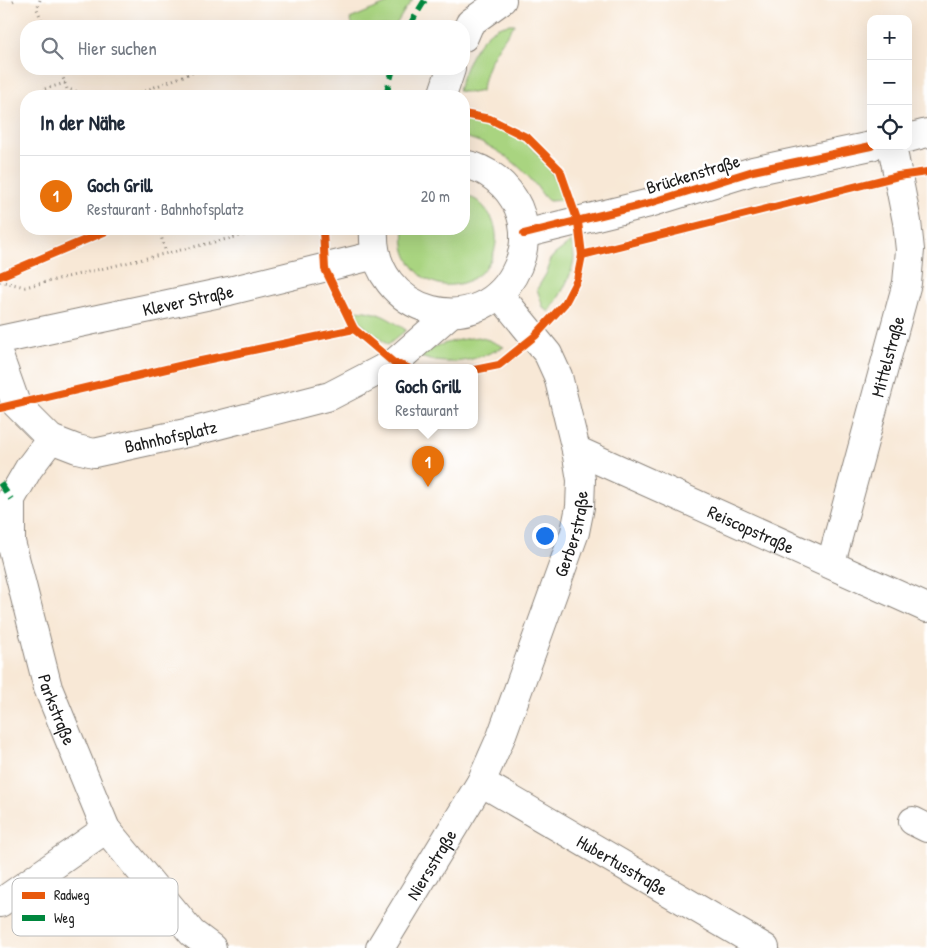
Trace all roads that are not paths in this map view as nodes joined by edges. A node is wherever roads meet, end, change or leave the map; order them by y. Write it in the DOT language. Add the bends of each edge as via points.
graph roads {
  1 [pos="502,0"];
  2 [pos="470,23"];
  3 [pos="449,75"];
  4 [pos="444,90"];
  5 [pos="927,133"];
  6 [pos="912,137"];
  7 [pos="867,147"];
  8 [pos="893,150"];
  9 [pos="470,166"];
  10 [pos="524,234"];
  11 [pos="374,235"];
  12 [pos="376,255"];
  13 [pos="499,294"];
  14 [pos="451,313"];
  15 [pos="0,340"];
  16 [pos="0,359"];
  17 [pos="392,364"];
  18 [pos="378,372"];
  19 [pos="51,439"];
  20 [pos="576,450"];
  21 [pos="831,564"];
  22 [pos="927,608"];
  23 [pos="481,782"];
  24 [pos="106,829"];
  25 [pos="36,878"];
  26 [pos="147,878"];
  27 [pos="12,895"];
  28 [pos="0,903"];
  29 [pos="178,915"];
  30 [pos="212,948"];
  31 [pos="380,948"];
  32 [pos="765,948"];
  1 -- 2 [label="street"];
  3 -- 4 [label="street"];
  5 -- 6 [label="street"];
  7 -- 10 [label="street, Brückenstraße" via="753,171 650,203"];
  8 -- 21 [label="street, Mittelstraße" via="910,250 906,283"];
  9 -- 10 [label="street" via="484,170 508,190 522,218"];
  10 -- 13 [label="street" via="522,256 514,276"];
  11 -- 12 [label="street"];
  12 -- 14 [label="street" via="391,286 403,297 418,306"];
  12 -- 15 [label="street, Klever Straße"];
  13 -- 14 [label="street" via="485,304"];
  13 -- 20 [label="street, Gerberstraße" via="548,354 558,376"];
  14 -- 17 [label="street, Bahnhofsplatz"];
  16 -- 19 [label="street, Bahnhofsplatz" via="16,404"];
  18 -- 19 [label="street, Bahnhofsplatz" via="330,396 94,453"];
  19 -- 24 [label="street, Parkstraße" via="11,499 11,542 48,688"];
  20 -- 21 [label="street, Reiscopstraße"];
  20 -- 23 [label="street, Gerberstraße" via="582,480 575,532 501,737"];
  21 -- 22 [label="street, Reiscopstraße"];
  23 -- 31 [label="street, Niersstraße"];
  23 -- 32 [label="street, Hubertusstraße"];
  24 -- 25 [label="street"];
  24 -- 26 [label="street, Parkstraße"];
  27 -- 28 [label="street"];
  29 -- 30 [label="street, Parkstraße"];
}
